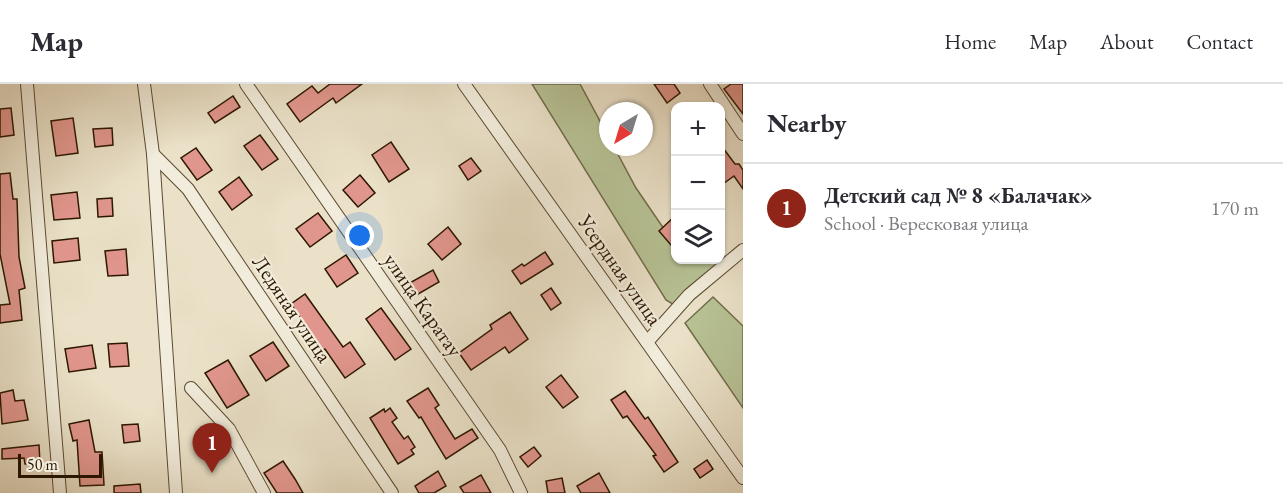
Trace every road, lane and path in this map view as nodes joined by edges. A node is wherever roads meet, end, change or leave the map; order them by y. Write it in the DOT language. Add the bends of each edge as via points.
graph roads {
  1 [pos="27,84"];
  2 [pos="144,84"];
  3 [pos="246,84"];
  4 [pos="464,84"];
  5 [pos="710,84"];
  6 [pos="743,134"];
  7 [pos="153,154"];
  8 [pos="743,250"];
  9 [pos="647,342"];
  10 [pos="191,388"];
  11 [pos="743,478"];
  12 [pos="60,493"];
  13 [pos="176,493"];
  14 [pos="264,493"];
  15 [pos="392,493"];
  16 [pos="521,493"];
  1 -- 12 [label="street"];
  2 -- 7 [label="street"];
  3 -- 16 [label="street, улица Каратау" via="500,450"];
  4 -- 9 [label="street, Усердная улица"];
  5 -- 6 [label="street"];
  7 -- 13 [label="street"];
  7 -- 15 [label="street, Ледяная улица" via="188,189"];
  8 -- 9 [label="street" via="689,295"];
  9 -- 11 [label="street, Усердная улица"];
  10 -- 14 [label="street" via="229,429"];
}
